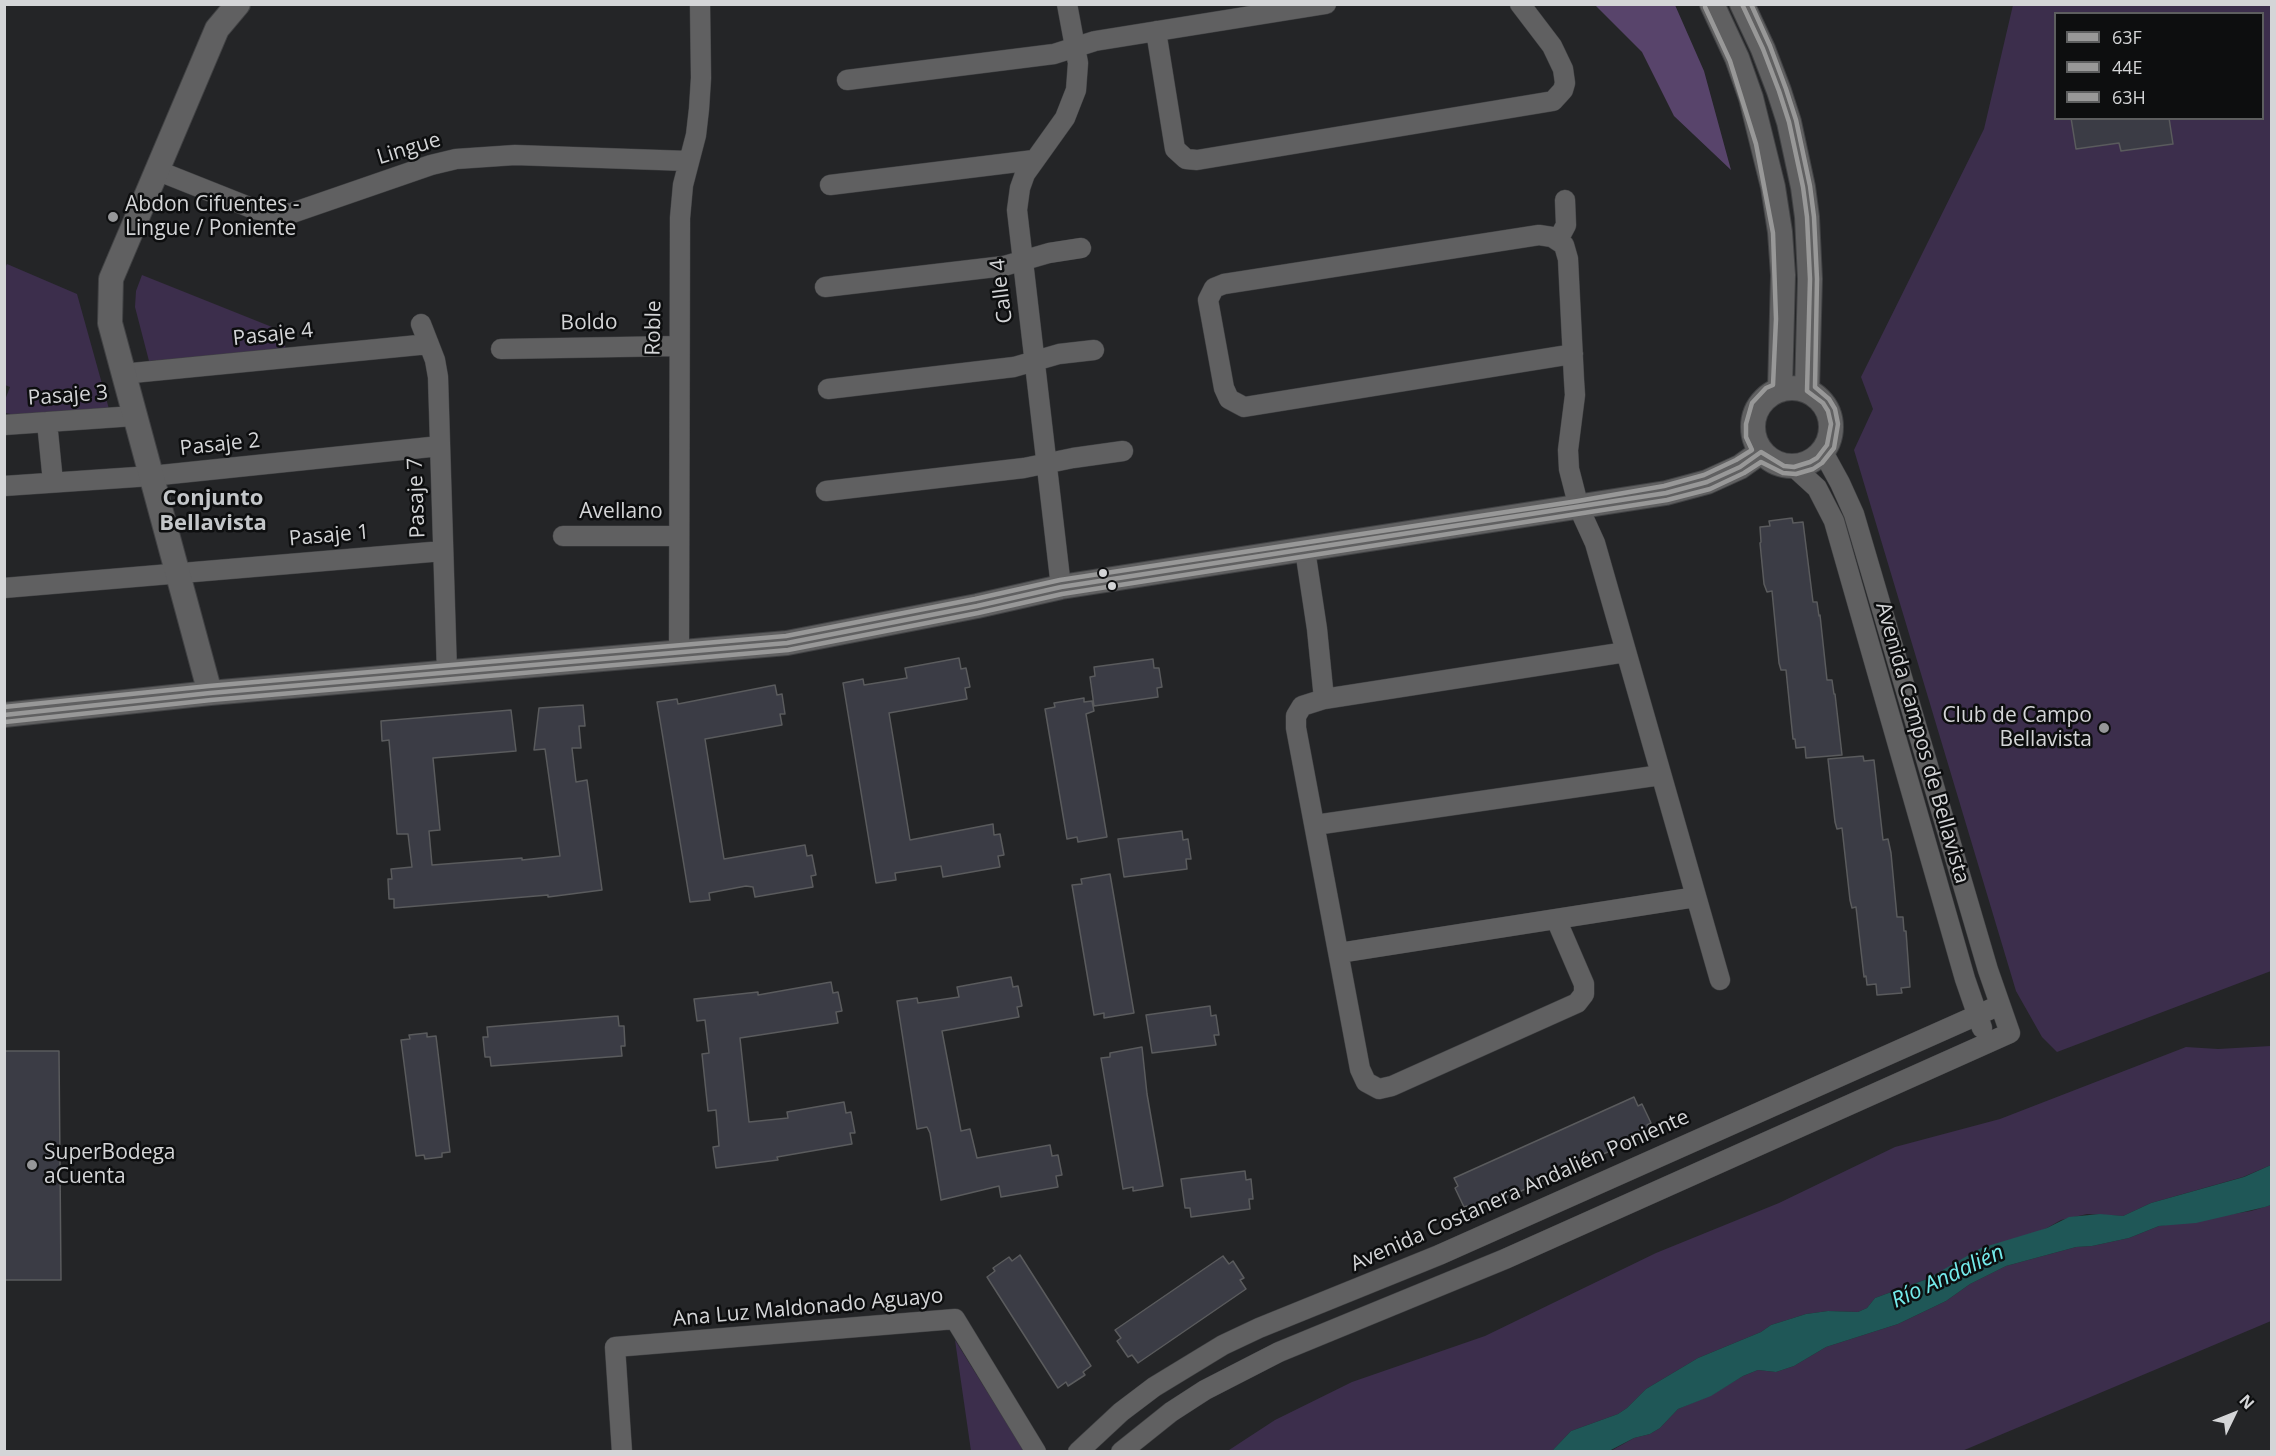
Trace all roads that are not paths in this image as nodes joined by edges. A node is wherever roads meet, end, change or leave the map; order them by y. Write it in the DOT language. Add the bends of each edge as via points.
graph roads {
  1 [pos="238,4"];
  2 [pos="700,4"];
  3 [pos="1067,4"];
  4 [pos="1326,4"];
  5 [pos="1520,4"];
  6 [pos="1712,4"];
  7 [pos="1742,4"];
  8 [pos="1212,13"];
  9 [pos="1156,31"];
  10 [pos="1075,48"];
  11 [pos="847,80"];
  12 [pos="1034,159"];
  13 [pos="688,161"];
  14 [pos="156,170"];
  15 [pos="830,185"];
  16 [pos="1564,200"];
  17 [pos="1558,240"];
  18 [pos="1081,248"];
  19 [pos="1023,260"];
  20 [pos="825,287"];
  21 [pos="421,324"];
  22 [pos="429,344"];
  23 [pos="678,346"];
  24 [pos="501,349"];
  25 [pos="1094,350"];
  26 [pos="1573,354"];
  27 [pos="1034,362"];
  28 [pos="122,374"];
  29 [pos="828,389"];
  30 [pos="1780,390"];
  31 [pos="1807,391"];
  32 [pos="134,416"];
  33 [pos="48,422"];
  34 [pos="4,425"];
  35 [pos="440,446"];
  36 [pos="1123,450"];
  37 [pos="1761,452"];
  38 [pos="1823,452"];
  39 [pos="1046,463"];
  40 [pos="1794,467"];
  41 [pos="151,476"];
  42 [pos="53,482"];
  43 [pos="4,486"];
  44 [pos="826,491"];
  45 [pos="1580,508"];
  46 [pos="563,536"];
  47 [pos="678,536"];
  48 [pos="1305,550"];
  49 [pos="443,551"];
  50 [pos="178,573"];
  51 [pos="4,588"];
  52 [pos="1061,588"];
  53 [pos="1626,652"];
  54 [pos="679,653"];
  55 [pos="447,673"];
  56 [pos="210,693"];
  57 [pos="1324,699"];
  58 [pos="4,715"];
  59 [pos="1661,774"];
  60 [pos="1315,825"];
  61 [pos="1696,897"];
  62 [pos="1556,919"];
  63 [pos="1339,953"];
  64 [pos="1719,980"];
  65 [pos="2000,1005"];
  66 [pos="1977,1016"];
  67 [pos="1987,1043"];
  68 [pos="622,1452"];
  69 [pos="1036,1452"];
  70 [pos="1078,1452"];
  71 [pos="1121,1452"];
  1 -- 14 [label="street" via="217,29"];
  2 -- 13 [label="street, Roble" via="699,109"];
  3 -- 10 [label="street, Calle 4"];
  4 -- 8 [label="street"];
  5 -- 9 [label="street" via="1552,46 1563,69 1563,90 1553,101 1191,161 1175,149"];
  6 -- 30 [label="street" via="1751,98 1773,187 1783,276"];
  7 -- 31 [label="street" via="1779,91 1803,187 1810,279"];
  8 -- 9 [label="street"];
  9 -- 10 [label="street"];
  10 -- 11 [label="street" via="1054,54"];
  10 -- 12 [label="street, Calle 4" via="1078,77 1072,105"];
  12 -- 15 [label="street"];
  12 -- 19 [label="street, Calle 4" via="1018,199"];
  13 -- 14 [label="street, Lingue" via="515,155 456,159 279,214 254,209"];
  13 -- 23 [label="street, Roble" via="680,218"];
  14 -- 28 [label="street" via="111,279 110,323"];
  16 -- 17 [label="street" via="1566,225"];
  17 -- 26 [label="street" via="1568,259"];
  17 -- 26 [label="street" via="1545,235 1224,284 1210,292 1208,307 1224,388 1230,399 1244,406"];
  18 -- 19 [label="street"];
  19 -- 20 [label="street" via="1004,266"];
  19 -- 27 [label="street, Calle 4"];
  21 -- 22 [label="street, Pasaje 7"];
  22 -- 28 [label="street, Pasaje 4"];
  22 -- 35 [label="street, Pasaje 7" via="438,377"];
  23 -- 24 [label="street, Boldo"];
  23 -- 47 [label="street, Roble"];
  25 -- 27 [label="street"];
  26 -- 45 [label="street" via="1575,395 1568,450"];
  27 -- 29 [label="street" via="1014,368"];
  27 -- 39 [label="street, Calle 4"];
  28 -- 32 [label="street"];
  30 -- 31 [label="street"];
  30 -- 37 [label="street" via="1764,400 1754,416 1754,435"];
  31 -- 38 [label="street" via="1823,403 1830,417 1832,431"];
  32 -- 33 [label="street, Pasaje 3"];
  32 -- 41 [label="street"];
  33 -- 34 [label="street, Pasaje 3"];
  33 -- 42 [label="street"];
  35 -- 41 [label="street, Pasaje 2"];
  35 -- 49 [label="street, Pasaje 7"];
  36 -- 39 [label="street"];
  37 -- 40 [label="street" via="1776,463"];
  37 -- 45 [label="street" via="1740,467 1695,486"];
  38 -- 40 [label="street"];
  38 -- 65 [label="street, Avenida Campos de Bellavista" via="1854,514"];
  39 -- 44 [label="street"];
  39 -- 52 [label="street, Calle 4"];
  40 -- 66 [label="street, Avenida Campos de Bellavista" via="1817,488 1834,521"];
  41 -- 42 [label="street, Pasaje 2"];
  41 -- 50 [label="street"];
  42 -- 43 [label="street, Pasaje 2"];
  45 -- 48 [label="street"];
  45 -- 53 [label="street" via="1595,543"];
  46 -- 47 [label="street, Avellano"];
  47 -- 54 [label="street, Roble"];
  48 -- 52 [label="street"];
  48 -- 57 [label="street"];
  49 -- 50 [label="street, Pasaje 1"];
  49 -- 55 [label="street, Pasaje 7"];
  50 -- 51 [label="street, Pasaje 1"];
  50 -- 56 [label="street"];
  52 -- 54 [label="street" via="820,638"];
  53 -- 57 [label="street"];
  53 -- 59 [label="street"];
  54 -- 55 [label="street"];
  55 -- 56 [label="street"];
  56 -- 58 [label="street"];
  57 -- 60 [label="street" via="1302,706 1295,722"];
  59 -- 60 [label="street"];
  59 -- 61 [label="street"];
  60 -- 63 [label="street"];
  61 -- 62 [label="street"];
  61 -- 64 [label="street"];
  62 -- 63 [label="street"];
  62 -- 63 [label="street" via="1584,984 1581,999 1386,1088 1372,1087 1362,1076"];
  65 -- 66 [label="street, Avenida Costanera Andalién Poniente"];
  65 -- 67 [label="street, Avenida Campos de Bellavista" via="2010,1032"];
  66 -- 67 [label="street, Avenida Campos de Bellavista"];
  66 -- 70 [label="street, Avenida Costanera Andalién Poniente" via="1439,1255 1223,1345 1154,1387"];
  67 -- 71 [label="street" via="1506,1259 1269,1356 1171,1412"];
  68 -- 69 [label="street, Ana Luz Maldonado Aguayo" via="615,1347 955,1319"];
}
